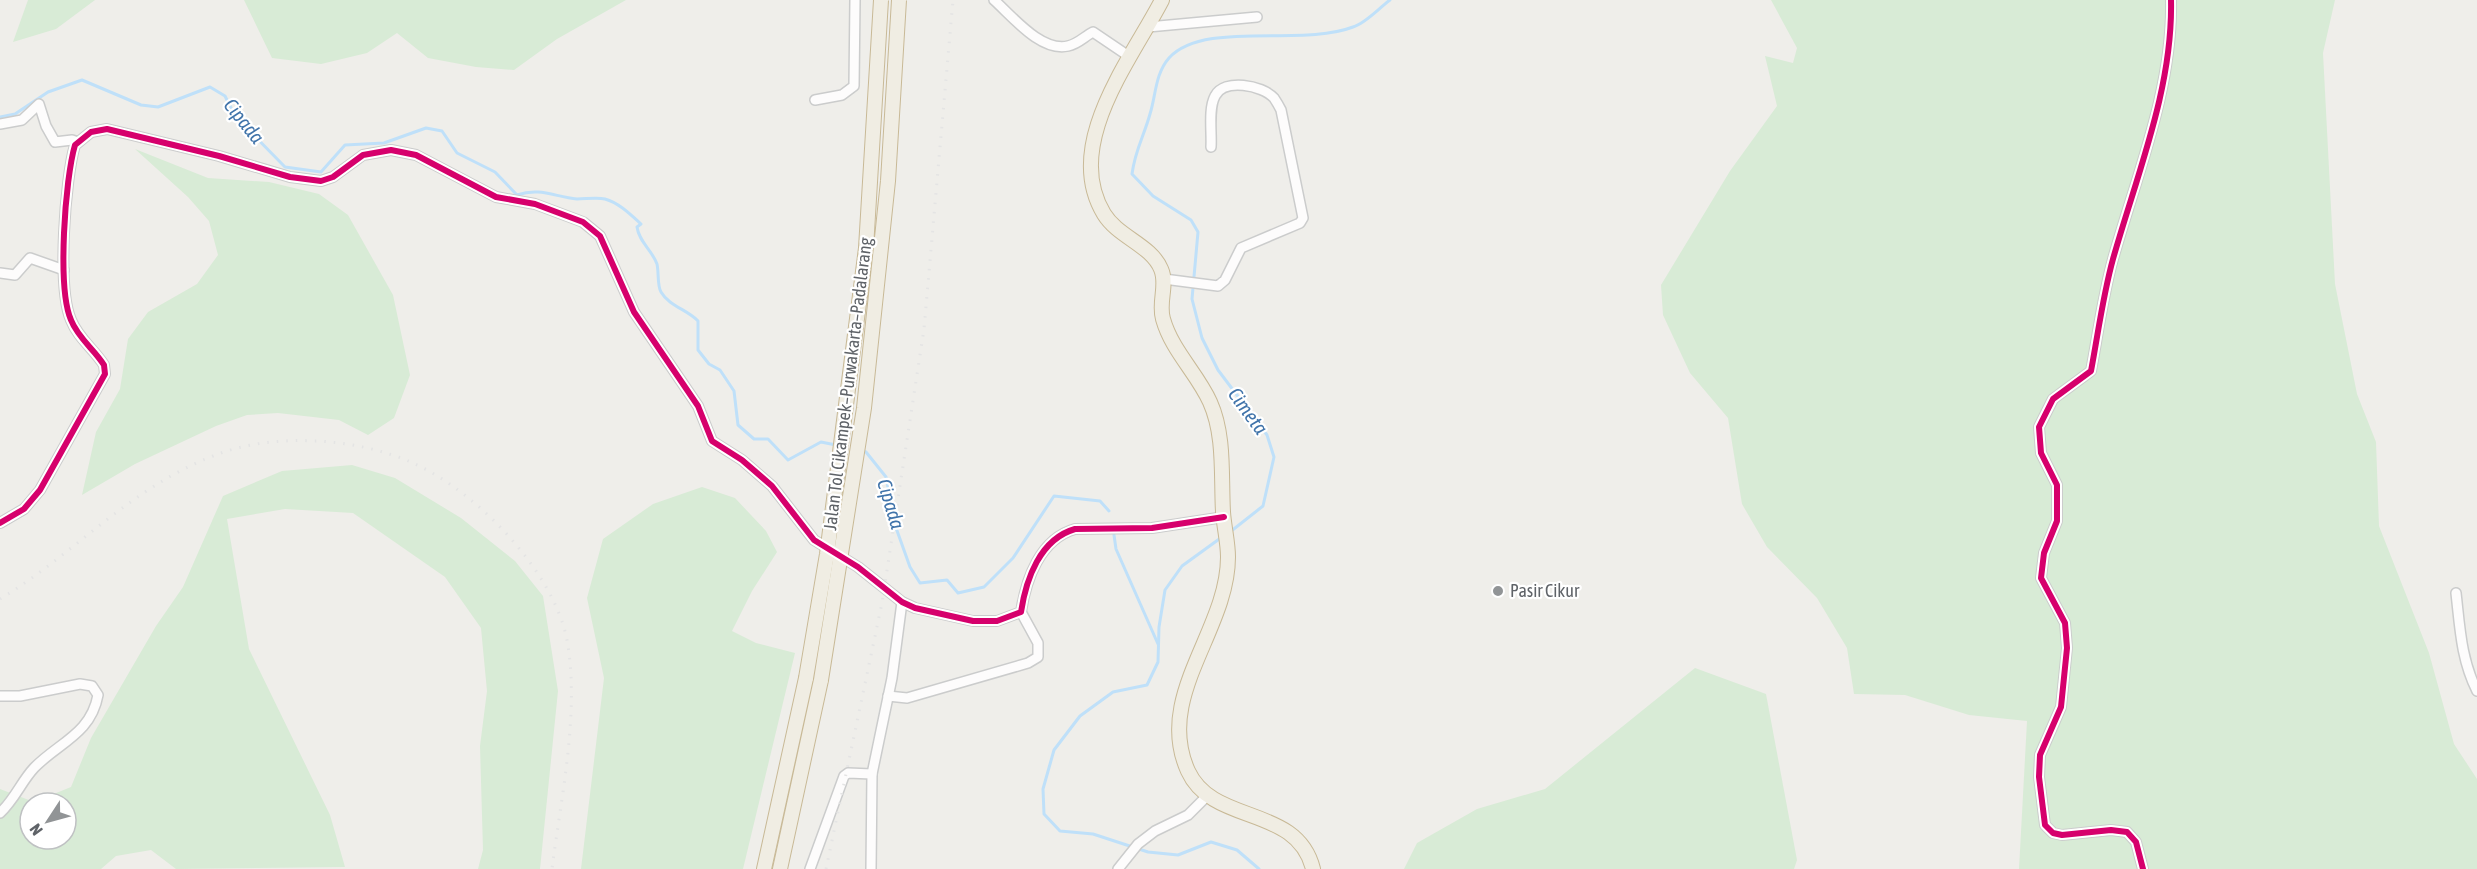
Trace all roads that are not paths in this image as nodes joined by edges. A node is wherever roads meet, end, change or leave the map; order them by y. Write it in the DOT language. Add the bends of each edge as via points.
graph roads {
  1 [pos="855,0"];
  2 [pos="881,0"];
  3 [pos="899,0"];
  4 [pos="994,0"];
  5 [pos="1162,0"];
  6 [pos="2171,0"];
  7 [pos="1257,17"];
  8 [pos="1148,27"];
  9 [pos="1130,57"];
  10 [pos="815,100"];
  11 [pos="0,124"];
  12 [pos="78,142"];
  13 [pos="1211,147"];
  14 [pos="64,270"];
  15 [pos="0,273"];
  16 [pos="1164,279"];
  17 [pos="1224,522"];
  18 [pos="0,523"];
  19 [pos="2456,593"];
  20 [pos="902,602"];
  21 [pos="1021,612"];
  22 [pos="2477,691"];
  23 [pos="0,696"];
  24 [pos="888,696"];
  25 [pos="872,774"];
  26 [pos="1208,795"];
  27 [pos="0,813"];
  28 [pos="764,869"];
  29 [pos="780,869"];
  30 [pos="810,869"];
  31 [pos="871,869"];
  32 [pos="1118,869"];
  33 [pos="1313,869"];
  34 [pos="2144,869"];
  1 -- 10 [label="street" via="854,86 842,95"];
  2 -- 28 [label="highway, Jalan Tol Cikampek–Purwakarta–Padalarang, bridge" via="866,248 826,554 806,678"];
  3 -- 29 [label="highway, Jalan Tol Cikampek–Purwakarta–Padalarang, bridge" via="888,181 864,408 821,680"];
  4 -- 9 [label="street" via="1053,47 1077,43 1093,32"];
  5 -- 8 [label="highway"];
  6 -- 34 [label="street" via="2172,39 2153,126 2112,262 2091,372 2053,399 2039,427 2041,453 2057,485 2057,521 2044,553 2041,578 2066,623 2067,648 2061,707 2040,755 2045,825 2062,836 2110,830 2127,832 2136,842"];
  7 -- 8 [label="street"];
  8 -- 9 [label="highway"];
  9 -- 16 [label="highway" via="1109,97 1094,139 1093,190 1106,216 1118,231 1152,255"];
  11 -- 12 [label="street" via="22,120 39,104 55,142"];
  12 -- 14 [label="street" via="72,153 66,203"];
  12 -- 20 [label="street" via="91,132 115,130 290,177 321,181 363,155 391,150 416,155 496,197 535,204 583,222 600,236 634,312 698,406 712,441 772,486 814,540 872,576"];
  13 -- 16 [label="street" via="1214,101 1221,89 1234,85 1274,98 1281,110 1303,212 1300,223 1241,248 1218,286"];
  14 -- 15 [label="street" via="30,258 15,275"];
  14 -- 18 [label="street" via="70,320 104,365 105,374 40,490 24,509"];
  16 -- 17 [label="highway" via="1162,317 1170,339 1198,380 1218,424"];
  17 -- 21 [label="street" via="1075,529 1054,539 1036,565"];
  17 -- 26 [label="highway" via="1226,585 1183,695 1180,714 1179,733 1188,770"];
  19 -- 22 [label="street" via="2462,651"];
  20 -- 21 [label="street" via="933,614 973,621 997,621"];
  20 -- 24 [label="street"];
  21 -- 24 [label="street" via="1039,647 1038,657 908,698"];
  23 -- 27 [label="street" via="80,684 92,686 98,695 80,732 34,768 19,793"];
  24 -- 25 [label="street"];
  25 -- 30 [label="street" via="844,776"];
  25 -- 31 [label="street"];
  26 -- 32 [label="street" via="1188,815 1138,844"];
  26 -- 33 [label="highway" via="1230,808 1283,828 1300,841 1310,855"];
}
